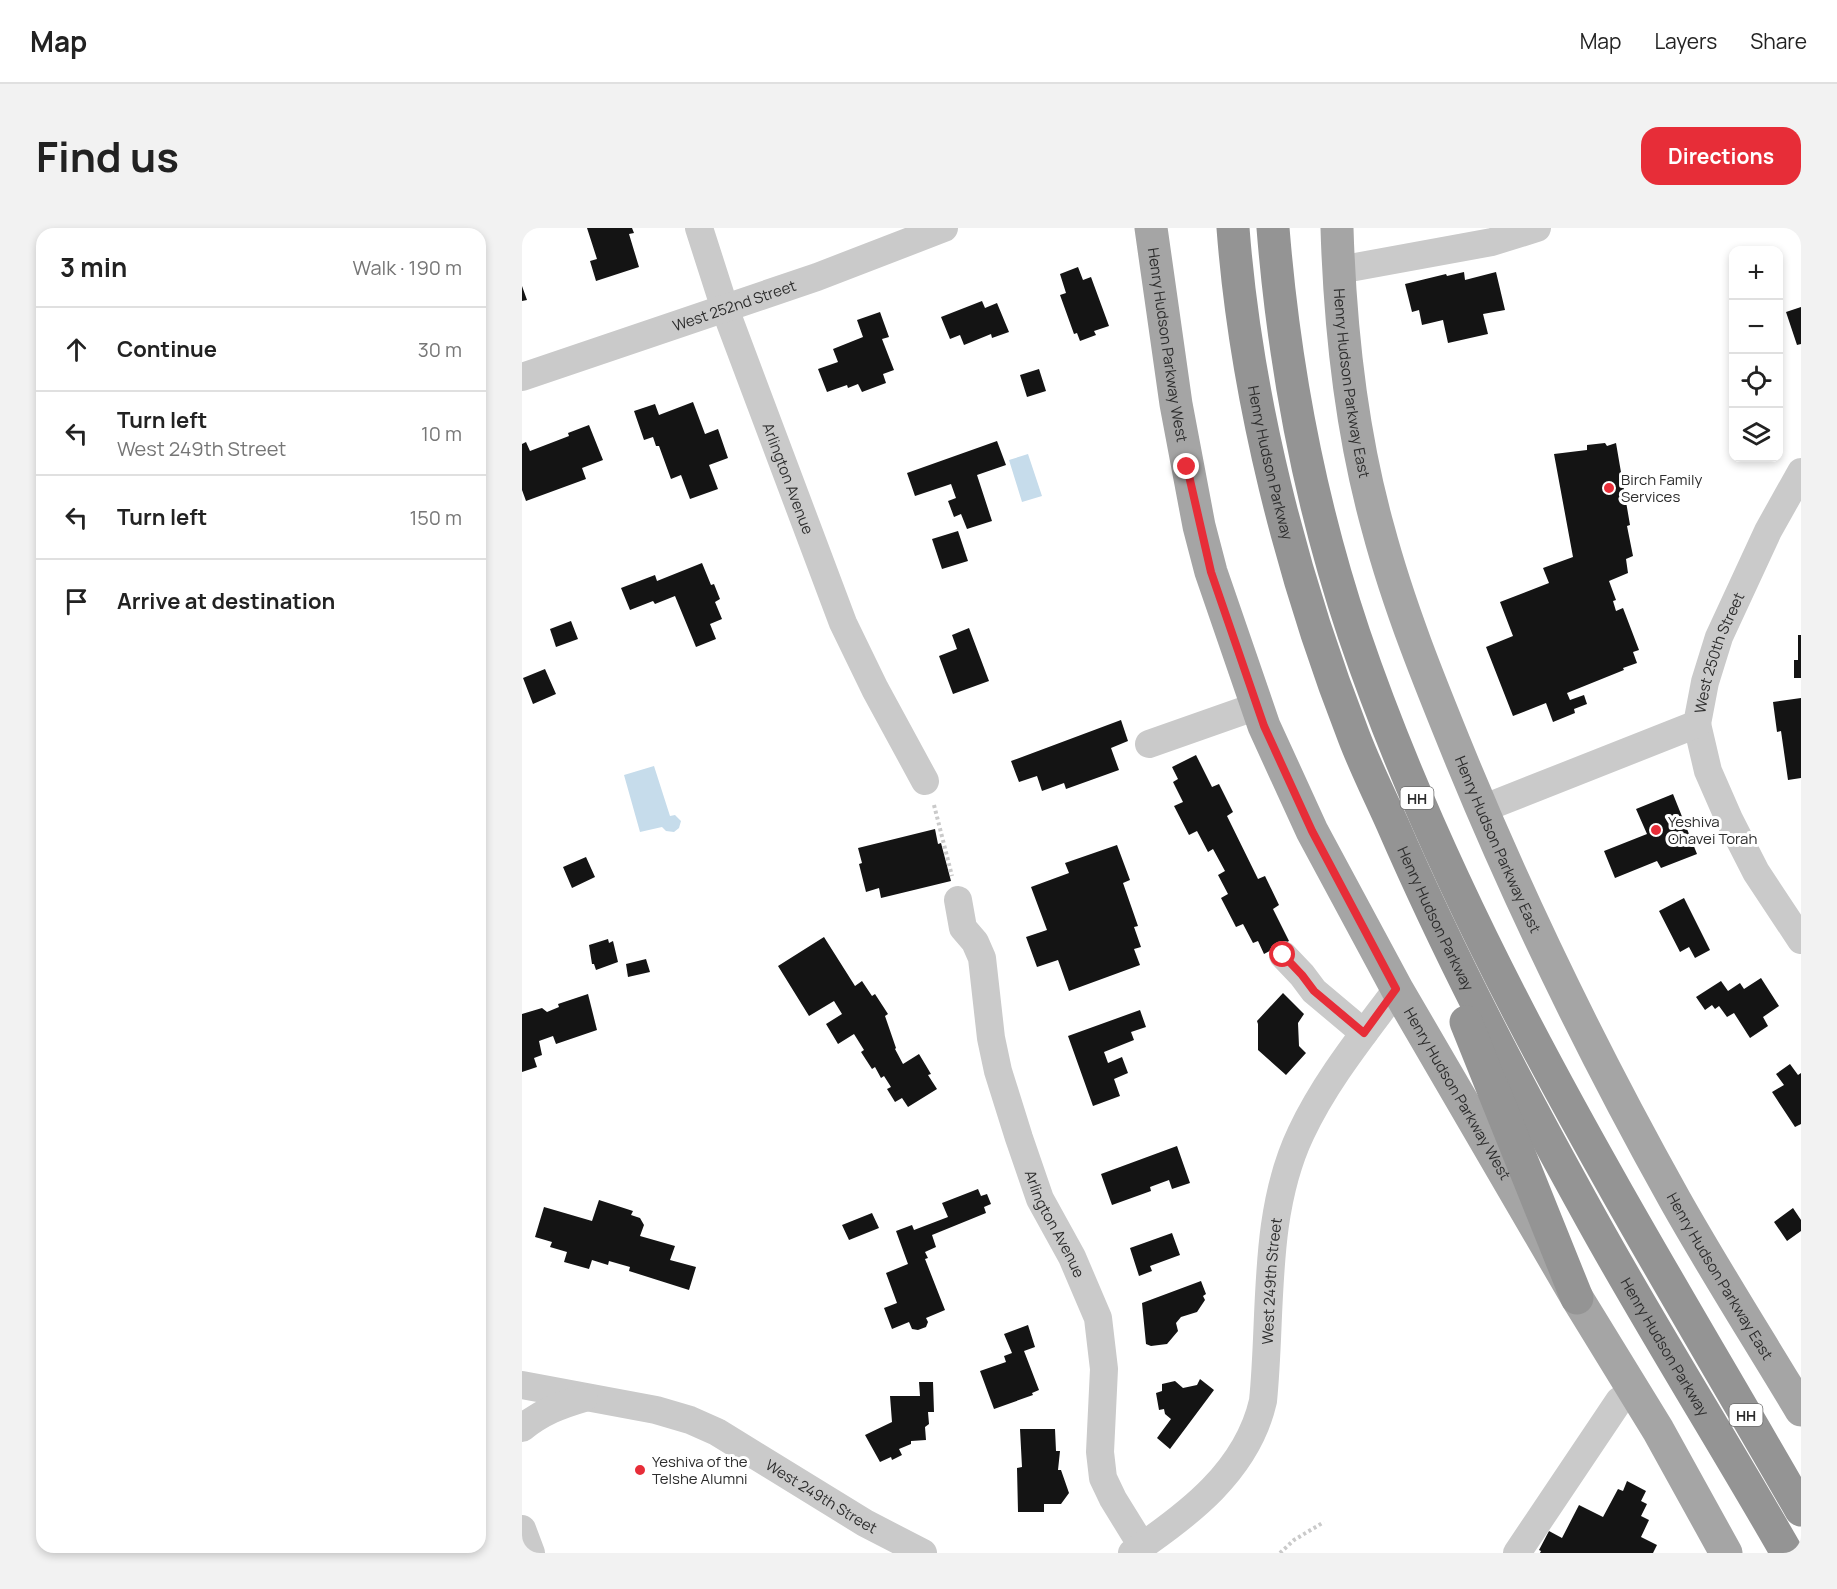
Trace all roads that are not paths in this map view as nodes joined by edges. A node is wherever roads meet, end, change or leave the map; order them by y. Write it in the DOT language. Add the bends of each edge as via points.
graph roads {
  1 [pos="699,228"];
  2 [pos="944,228"];
  3 [pos="1151,228"];
  4 [pos="1233,228"];
  5 [pos="1273,228"];
  6 [pos="1337,228"];
  7 [pos="1537,228"];
  8 [pos="1339,270"];
  9 [pos="725,309"];
  10 [pos="522,377"];
  11 [pos="1801,472"];
  12 [pos="1257,706"];
  13 [pos="1697,724"];
  14 [pos="1355,741"];
  15 [pos="1149,744"];
  16 [pos="925,782"];
  17 [pos="1482,809"];
  18 [pos="958,900"];
  19 [pos="1801,940"];
  20 [pos="1283,955"];
  21 [pos="1396,989"];
  22 [pos="1364,1033"];
  23 [pos="1577,1298"];
  24 [pos="1692,1321"];
  25 [pos="522,1385"];
  26 [pos="1634,1391"];
  27 [pos="586,1398"];
  28 [pos="1801,1410"];
  29 [pos="522,1428"];
  30 [pos="1801,1474"];
  31 [pos="1801,1510"];
  32 [pos="522,1528"];
  33 [pos="1137,1549"];
  34 [pos="531,1553"];
  35 [pos="923,1553"];
  36 [pos="1517,1553"];
  37 [pos="1726,1553"];
  38 [pos="1786,1553"];
  1 -- 9 [label="street, Arlington Avenue"];
  2 -- 9 [label="street, West 252nd Street"];
  3 -- 12 [label="main road, Henry Hudson Parkway West" via="1197,516 1211,572"];
  4 -- 14 [label="highway, Henry Hudson Parkway / HH" via="1245,335 1280,506 1313,620"];
  5 -- 24 [label="highway, HH" via="1297,416 1354,633 1385,717 1491,958 1604,1170"];
  6 -- 8 [label="main road, Henry Hudson Parkway East"];
  7 -- 8 [label="street" via="1491,242"];
  8 -- 17 [label="main road, Henry Hudson Parkway East" via="1351,391 1378,527 1404,610"];
  9 -- 10 [label="street, West 252nd Street"];
  9 -- 16 [label="street, Arlington Avenue" via="843,623"];
  11 -- 13 [label="street, West 250th Street" via="1768,531 1719,637"];
  12 -- 15 [label="street"];
  12 -- 21 [label="main road, Henry Hudson Parkway West" via="1312,831"];
  13 -- 17 [label="street, West 250th Street"];
  13 -- 19 [label="street" via="1708,771 1729,819 1755,872"];
  14 -- 23 [label="highway"];
  14 -- 38 [label="highway, Henry Hudson Parkway / HH" via="1470,992 1593,1221"];
  17 -- 28 [label="main road, Henry Hudson Parkway East" via="1527,910 1628,1113"];
  18 -- 33 [label="street, Arlington Avenue" via="963,928 982,958 991,1038 1018,1138 1040,1199 1072,1257 1098,1318 1104,1369 1100,1452 1103,1478"];
  20 -- 22 [label="street" via="1314,991"];
  21 -- 22 [label="street, West 249th Street"];
  21 -- 23 [label="main road, Henry Hudson Parkway West"];
  22 -- 33 [label="street, West 249th Street" via="1317,1103 1289,1165 1275,1231 1259,1418 1241,1456 1225,1477 1181,1518"];
  23 -- 26 [label="main road, Henry Hudson Parkway West"];
  24 -- 30 [label="highway"];
  24 -- 31 [label="highway, HH"];
  25 -- 27 [label="street, West 249th Street"];
  26 -- 36 [label="street" via="1619,1401"];
  26 -- 37 [label="main road, Henry Hudson Parkway West"];
  27 -- 29 [label="street, West 249th Street" via="556,1406"];
  27 -- 35 [label="street, West 249th Street" via="656,1410 717,1432 865,1523"];
  32 -- 34 [label="street"];
}
